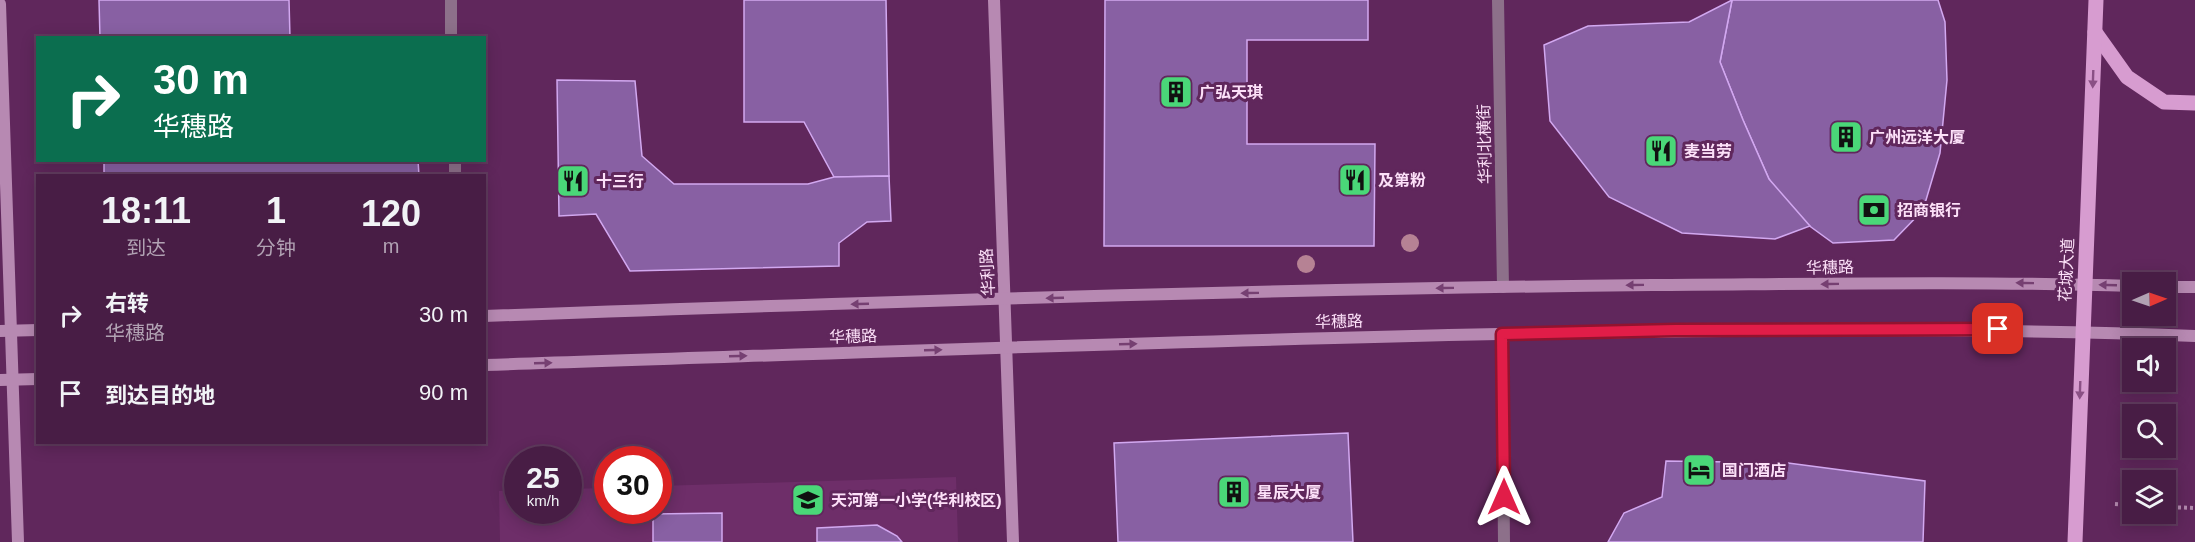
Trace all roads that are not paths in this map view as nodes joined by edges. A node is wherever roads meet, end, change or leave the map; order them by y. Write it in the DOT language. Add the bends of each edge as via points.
graph roads {
  1 [pos="451,0"];
  2 [pos="994,0"];
  3 [pos="1498,0"];
  4 [pos="2096,0"];
  5 [pos="0,4"];
  6 [pos="2095,32"];
  7 [pos="452,36"];
  8 [pos="2195,103"];
  9 [pos="2084,284"];
  10 [pos="2122,286"];
  11 [pos="2176,286"];
  12 [pos="1503,287"];
  13 [pos="2195,287"];
  14 [pos="1005,299"];
  15 [pos="486,316"];
  16 [pos="36,330"];
  17 [pos="6,331"];
  18 [pos="2082,331"];
  19 [pos="1502,334"];
  20 [pos="2195,336"];
  21 [pos="1007,347"];
  22 [pos="486,365"];
  23 [pos="36,379"];
  24 [pos="6,380"];
  25 [pos="18,542"];
  26 [pos="1013,542"];
  27 [pos="1504,542"];
  28 [pos="2075,542"];
  1 -- 7 [label="street"];
  2 -- 14 [label="street, 华利路"];
  3 -- 12 [label="street, 华利北横街"];
  4 -- 6 [label="main road, 花城大道"];
  5 -- 17 [label="street"];
  6 -- 8 [label="main road" via="2127,77 2164,102"];
  6 -- 9 [label="main road, 花城大道, one-way"];
  10 -- 9 [label="street, 华穗路, one-way"];
  9 -- 12 [label="street, 华穗路, one-way"];
  9 -- 18 [label="main road, 花城大道"];
  11 -- 13 [label="street"];
  12 -- 14 [label="street, 华穗路, one-way"];
  14 -- 15 [label="street, 华穗路, one-way"];
  14 -- 21 [label="street, 华利路"];
  16 -- 17 [label="street"];
  17 -- 24 [label="street"];
  18 -- 19 [label="street, 华穗路" via="1675,330"];
  18 -- 20 [label="street, 华穗路"];
  18 -- 28 [label="main road, 花城大道, one-way"];
  21 -- 19 [label="street, 华穗路, one-way"];
  19 -- 27 [label="street"];
  22 -- 21 [label="street, 华穗路, one-way"];
  21 -- 26 [label="street, 华利路"];
  23 -- 24 [label="street"];
  24 -- 25 [label="street"];
}
